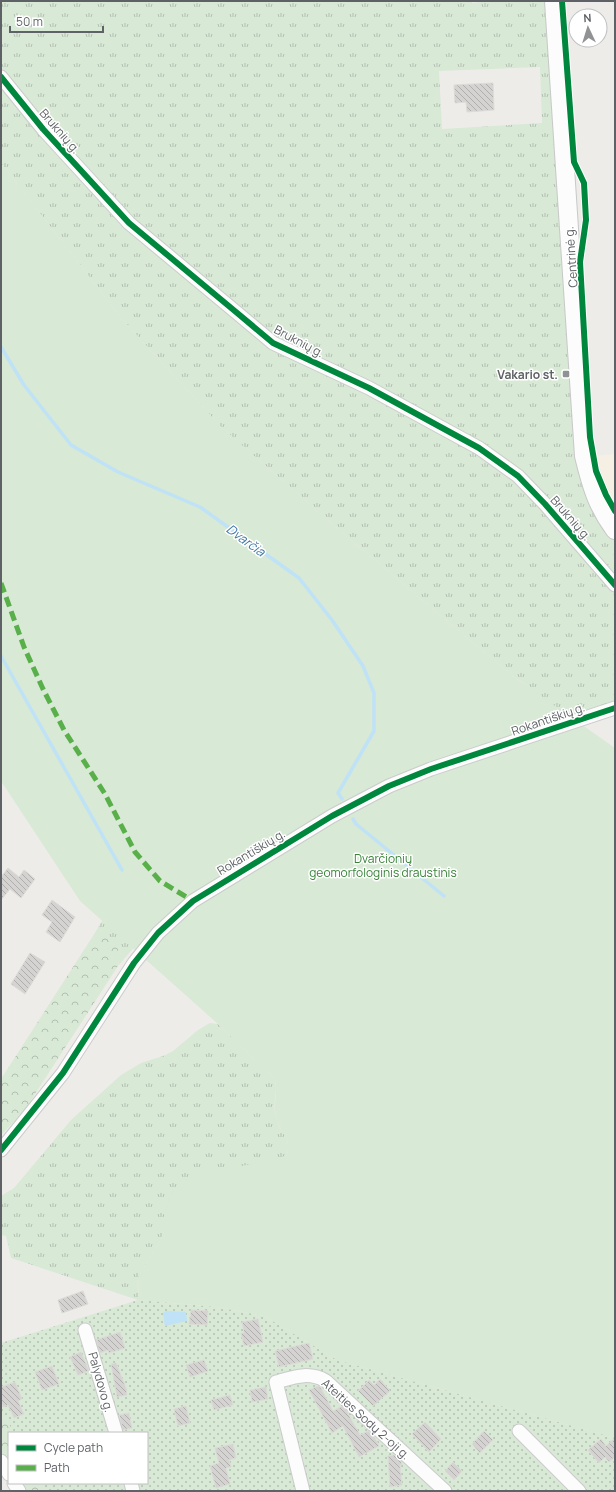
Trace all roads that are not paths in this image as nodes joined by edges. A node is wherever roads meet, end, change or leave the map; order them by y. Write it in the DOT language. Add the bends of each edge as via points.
graph roads {
  1 [pos="554,1"];
  2 [pos="1,77"];
  3 [pos="615,530"];
  4 [pos="615,585"];
  5 [pos="615,708"];
  6 [pos="1,1150"];
  7 [pos="85,1330"];
  8 [pos="520,1431"];
  9 [pos="116,1432"];
  10 [pos="1,1461"];
  11 [pos="8,1472"];
  12 [pos="303,1491"];
  13 [pos="445,1491"];
  14 [pos="579,1491"];
  1 -- 3 [label="main road, Centrinė g." via="584,456 596,497"];
  2 -- 4 [label="street, Bruknių g." via="42,129 129,223 236,312 273,342 369,388 479,448 518,476"];
  5 -- 6 [label="street, Rokantiškių g." via="431,769 389,786 332,816 193,901 158,933 134,963 63,1073"];
  7 -- 9 [label="street, Palydovo g."];
  8 -- 14 [label="street"];
  10 -- 11 [label="street"];
  12 -- 13 [label="street, Ateities Sodų 2-oji g." via="276,1382 307,1375 326,1381"];
}
